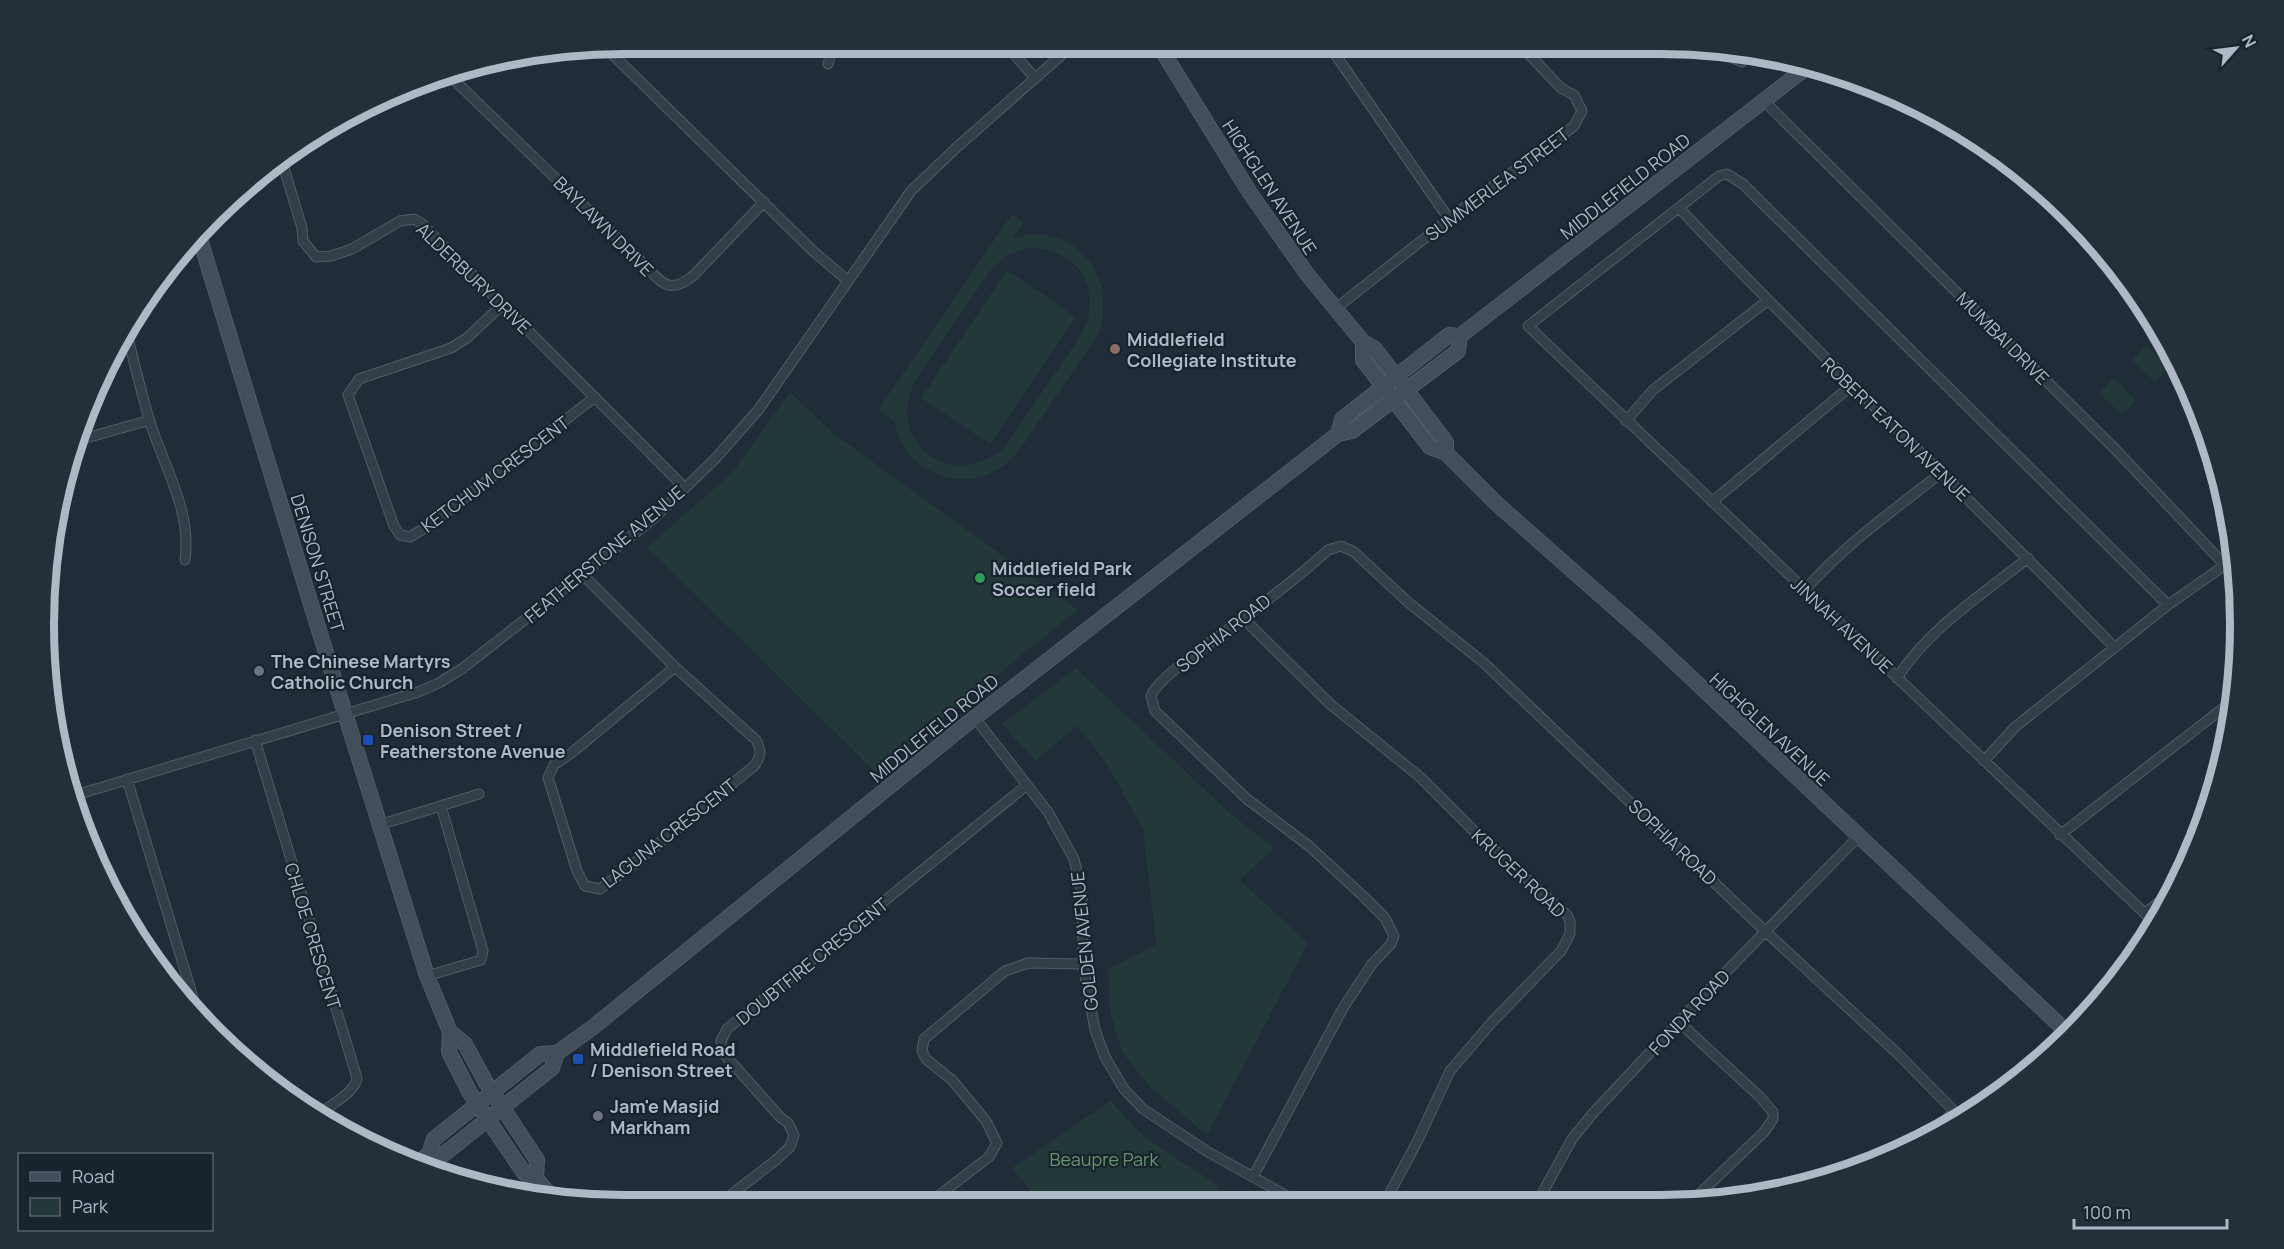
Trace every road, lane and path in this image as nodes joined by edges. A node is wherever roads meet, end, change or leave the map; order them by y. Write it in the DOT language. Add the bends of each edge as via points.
graph roads {
  1 [pos="612,54"];
  2 [pos="830,54"];
  3 [pos="1014,54"];
  4 [pos="1063,54"];
  5 [pos="1164,54"];
  6 [pos="1335,54"];
  7 [pos="1529,54"];
  8 [pos="1736,59"];
  9 [pos="1742,62"];
  10 [pos="828,64"];
  11 [pos="1801,72"];
  12 [pos="1035,78"];
  13 [pos="454,80"];
  14 [pos="1764,101"];
  15 [pos="284,167"];
  16 [pos="764,202"];
  17 [pos="1679,208"];
  18 [pos="1449,219"];
  19 [pos="201,243"];
  20 [pos="847,280"];
  21 [pos="1767,301"];
  22 [pos="503,304"];
  23 [pos="1335,309"];
  24 [pos="1460,336"];
  25 [pos="129,341"];
  26 [pos="1363,342"];
  27 [pos="1397,375"];
  28 [pos="1851,386"];
  29 [pos="1383,387"];
  30 [pos="1407,389"];
  31 [pos="595,398"];
  32 [pos="1392,400"];
  33 [pos="150,420"];
  34 [pos="1626,421"];
  35 [pos="1338,434"];
  36 [pos="85,438"];
  37 [pos="1446,453"];
  38 [pos="1941,473"];
  39 [pos="685,488"];
  40 [pos="1712,502"];
  41 [pos="2028,558"];
  42 [pos="184,560"];
  43 [pos="2225,566"];
  44 [pos="583,575"];
  45 [pos="1805,590"];
  46 [pos="2168,605"];
  47 [pos="1244,619"];
  48 [pos="2114,647"];
  49 [pos="675,667"];
  50 [pos="1897,678"];
  51 [pos="2224,708"];
  52 [pos="346,715"];
  53 [pos="975,718"];
  54 [pos="255,740"];
  55 [pos="1984,761"];
  56 [pos="127,779"];
  57 [pos="1027,785"];
  58 [pos="80,794"];
  59 [pos="479,794"];
  60 [pos="441,806"];
  61 [pos="379,825"];
  62 [pos="2060,835"];
  63 [pos="1858,837"];
  64 [pos="2157,904"];
  65 [pos="2145,913"];
  66 [pos="2149,917"];
  67 [pos="1766,932"];
  68 [pos="1083,964"];
  69 [pos="427,976"];
  70 [pos="193,997"];
  71 [pos="1680,1023"];
  72 [pos="2063,1028"];
  73 [pos="450,1032"];
  74 [pos="557,1053"];
  75 [pos="492,1092"];
  76 [pos="477,1104"];
  77 [pos="324,1109"];
  78 [pos="503,1109"];
  79 [pos="1956,1112"];
  80 [pos="488,1120"];
  81 [pos="424,1158"];
  82 [pos="1253,1177"];
  83 [pos="536,1178"];
  84 [pos="546,1189"];
  85 [pos="1700,1194"];
  86 [pos="731,1195"];
  87 [pos="939,1195"];
  88 [pos="1285,1195"];
  89 [pos="1389,1195"];
  90 [pos="1541,1195"];
  1 -- 16 [label="street"];
  2 -- 10 [label="street"];
  3 -- 12 [label="street"];
  4 -- 12 [label="street, FEATHERSTONE AVENUE"];
  5 -- 23 [label="street, HIGHGLEN AVENUE" via="1250,193"];
  6 -- 18 [label="street"];
  7 -- 18 [label="street, SUMMERLEA STREET" via="1561,88 1574,95 1582,111 1574,126"];
  8 -- 9 [label="street"];
  11 -- 14 [label="street, MIDDLEFIELD ROAD"];
  12 -- 20 [label="street, FEATHERSTONE AVENUE" via="911,191"];
  13 -- 16 [label="street, BAYLAWN DRIVE" via="660,282 671,287 694,275"];
  14 -- 24 [label="street, MIDDLEFIELD ROAD"];
  14 -- 43 [label="street, MUMBAI DRIVE" via="2116,450"];
  15 -- 22 [label="street, ALDERBURY DRIVE" via="303,241 316,256 352,249 400,221 414,219"];
  16 -- 20 [label="street"];
  17 -- 21 [label="street, ROBERT EATON AVENUE"];
  17 -- 34 [label="street, JINNAH AVENUE" via="1528,326"];
  17 -- 46 [label="street" via="1719,176 1727,174 1736,179"];
  18 -- 23 [label="street, SUMMERLEA STREET"];
  19 -- 52 [label="street, DENISON STREET"];
  20 -- 39 [label="street, FEATHERSTONE AVENUE" via="759,410"];
  21 -- 28 [label="street, ROBERT EATON AVENUE"];
  21 -- 34 [label="street" via="1653,390"];
  22 -- 31 [label="street, ALDERBURY DRIVE"];
  22 -- 31 [label="street, KETCHUM CRESCENT" via="451,348 359,379 348,395 400,535 410,537 430,525"];
  23 -- 26 [label="street, HIGHGLEN AVENUE"];
  24 -- 27 [label="street, MIDDLEFIELD ROAD" via="1449,335"];
  24 -- 30 [label="street, MIDDLEFIELD ROAD" via="1458,351"];
  25 -- 33 [label="street"];
  26 -- 27 [label="street, HIGHGLEN AVENUE" via="1375,349"];
  26 -- 29 [label="street, HIGHGLEN AVENUE" via="1363,360"];
  27 -- 29 [label="street, MIDDLEFIELD ROAD"];
  27 -- 30 [label="street, HIGHGLEN AVENUE"];
  28 -- 38 [label="street, ROBERT EATON AVENUE"];
  28 -- 40 [label="street"];
  29 -- 32 [label="street, HIGHGLEN AVENUE"];
  29 -- 35 [label="street, MIDDLEFIELD ROAD" via="1342,419"];
  30 -- 32 [label="street, MIDDLEFIELD ROAD"];
  30 -- 37 [label="street, HIGHGLEN AVENUE" via="1446,442"];
  31 -- 39 [label="street, ALDERBURY DRIVE"];
  32 -- 35 [label="street, MIDDLEFIELD ROAD" via="1352,432"];
  32 -- 37 [label="street, HIGHGLEN AVENUE" via="1430,447"];
  33 -- 36 [label="street"];
  33 -- 42 [label="street" via="175,487 187,541"];
  34 -- 40 [label="street, JINNAH AVENUE"];
  35 -- 53 [label="street, MIDDLEFIELD ROAD"];
  37 -- 63 [label="street, HIGHGLEN AVENUE" via="1497,504 1649,638"];
  38 -- 41 [label="street, ROBERT EATON AVENUE"];
  38 -- 45 [label="street" via="1861,536"];
  39 -- 44 [label="street, FEATHERSTONE AVENUE"];
  40 -- 45 [label="street, JINNAH AVENUE"];
  41 -- 48 [label="street, ROBERT EATON AVENUE"];
  41 -- 50 [label="street" via="1942,627"];
  43 -- 46 [label="street"];
  44 -- 49 [label="street, LAGUNA CRESCENT"];
  44 -- 52 [label="street, FEATHERSTONE AVENUE" via="439,683"];
  45 -- 50 [label="street, JINNAH AVENUE"];
  46 -- 48 [label="street"];
  47 -- 67 [label="street, SOPHIA ROAD" via="1328,550 1349,548 1484,663"];
  47 -- 82 [label="street, SOPHIA ROAD" via="1163,680 1152,692 1152,705 1247,799 1309,846 1364,897 1385,918 1394,936 1343,1008"];
  47 -- 89 [label="street, KRUGER ROAD" via="1330,704 1420,777 1570,921 1570,934 1561,951 1450,1071"];
  48 -- 55 [label="street" via="2015,727"];
  49 -- 49 [label="street, LAGUNA CRESCENT" via="550,771 548,778 580,882 585,886 600,889 609,883 760,758 756,740"];
  50 -- 55 [label="street, JINNAH AVENUE"];
  51 -- 62 [label="street"];
  52 -- 54 [label="street, FEATHERSTONE AVENUE"];
  52 -- 61 [label="street, DENISON STREET"];
  53 -- 57 [label="street, GOLDEN AVENUE"];
  53 -- 74 [label="street, MIDDLEFIELD ROAD"];
  54 -- 56 [label="street, FEATHERSTONE AVENUE"];
  54 -- 77 [label="street, CHLOE CRESCENT" via="357,1078 350,1092"];
  55 -- 62 [label="street, JINNAH AVENUE"];
  56 -- 58 [label="street, FEATHERSTONE AVENUE"];
  56 -- 70 [label="street"];
  57 -- 68 [label="street, GOLDEN AVENUE" via="1048,812 1074,859 1082,893"];
  57 -- 86 [label="street, DOUBTFIRE CRESCENT" via="727,1029 721,1041 724,1054 788,1123 795,1136 776,1160"];
  59 -- 60 [label="street"];
  60 -- 61 [label="street"];
  60 -- 69 [label="street" via="483,951 481,960"];
  61 -- 69 [label="street, DENISON STREET"];
  62 -- 65 [label="street, JINNAH AVENUE"];
  63 -- 67 [label="street, FONDA ROAD"];
  63 -- 72 [label="street, HIGHGLEN AVENUE"];
  64 -- 65 [label="street"];
  65 -- 66 [label="street, JINNAH AVENUE"];
  67 -- 71 [label="street, FONDA ROAD"];
  67 -- 79 [label="street, SOPHIA ROAD"];
  68 -- 82 [label="street, GOLDEN AVENUE" via="1095,1030 1105,1058 1124,1089 1143,1109"];
  68 -- 87 [label="street" via="1028,963 1005,971 924,1039 921,1044 926,1059 966,1097 992,1130 997,1143 989,1157"];
  69 -- 73 [label="street, DENISON STREET"];
  71 -- 85 [label="street" via="1773,1112 1764,1132"];
  71 -- 90 [label="street, FONDA ROAD" via="1572,1139"];
  73 -- 75 [label="street, DENISON STREET" via="465,1044"];
  73 -- 76 [label="street, DENISON STREET" via="449,1052"];
  74 -- 75 [label="street, MIDDLEFIELD ROAD" via="540,1054"];
  74 -- 78 [label="street, MIDDLEFIELD ROAD" via="552,1068"];
  75 -- 76 [label="street, MIDDLEFIELD ROAD"];
  75 -- 78 [label="street, DENISON STREET"];
  76 -- 80 [label="street, DENISON STREET"];
  76 -- 81 [label="street, MIDDLEFIELD ROAD" via="434,1139"];
  78 -- 80 [label="street, MIDDLEFIELD ROAD"];
  78 -- 83 [label="street, DENISON STREET" via="537,1160"];
  80 -- 81 [label="street, MIDDLEFIELD ROAD" via="443,1155"];
  80 -- 83 [label="street, DENISON STREET" via="524,1173"];
  82 -- 88 [label="street, GOLDEN AVENUE"];
  83 -- 84 [label="street, DENISON STREET"];
}
